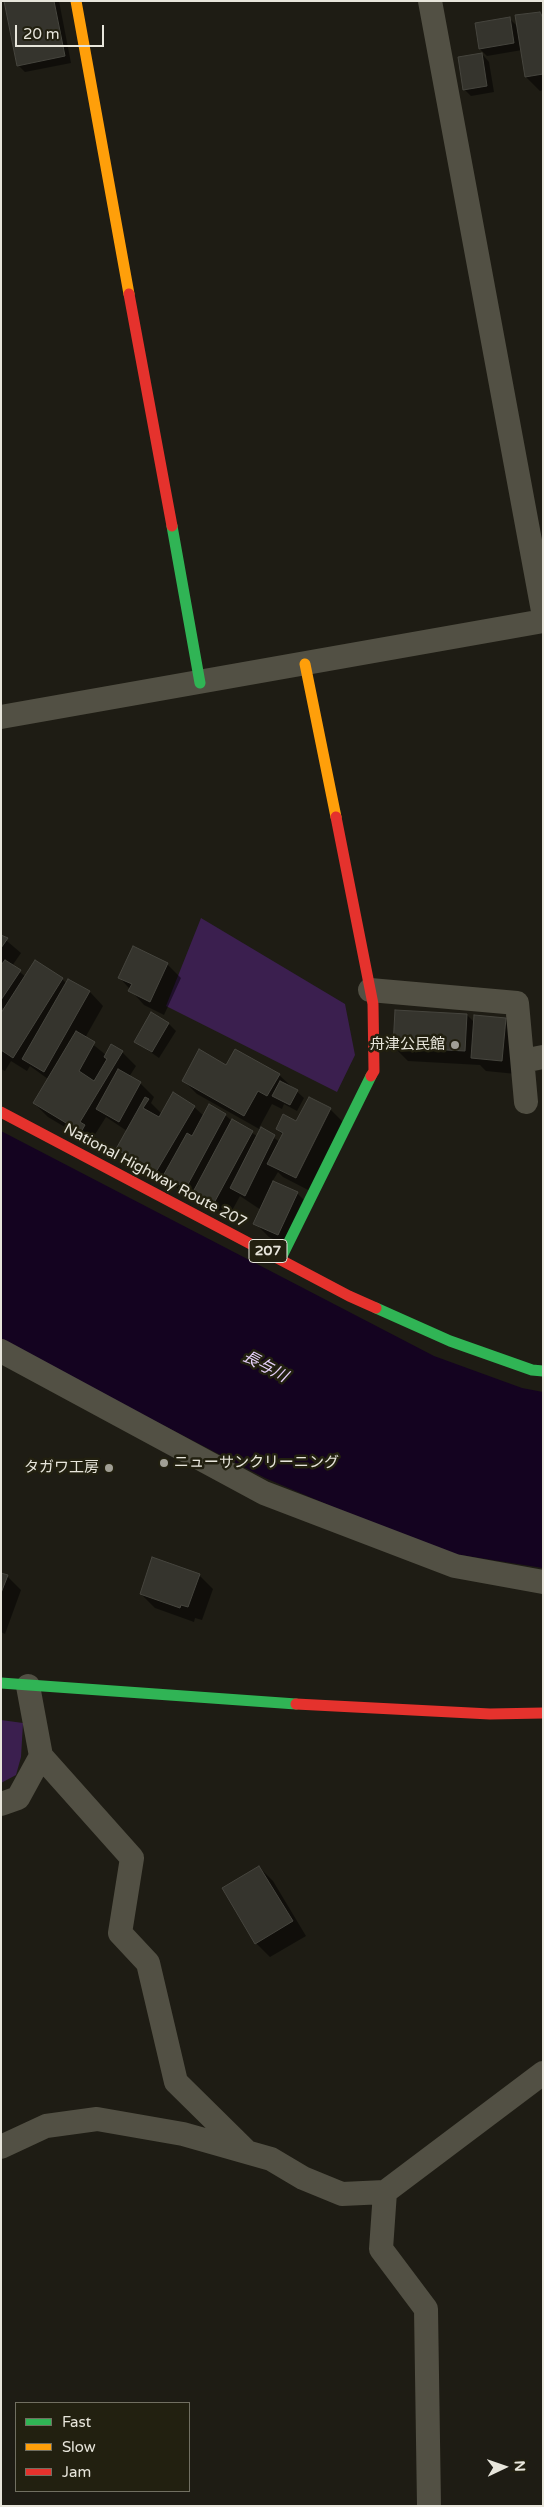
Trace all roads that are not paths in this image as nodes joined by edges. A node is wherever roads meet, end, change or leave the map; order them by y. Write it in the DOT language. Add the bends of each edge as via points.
graph roads {
  1 [pos="76,1"];
  2 [pos="430,1"];
  3 [pos="543,611"];
  4 [pos="543,621"];
  5 [pos="305,664"];
  6 [pos="200,683"];
  7 [pos="1,717"];
  8 [pos="370,990"];
  9 [pos="533,1059"];
  10 [pos="526,1102"];
  11 [pos="1,1112"];
  12 [pos="281,1258"];
  13 [pos="1,1351"];
  14 [pos="543,1371"];
  15 [pos="543,1582"];
  16 [pos="1,1683"];
  17 [pos="28,1686"];
  18 [pos="543,1713"];
  19 [pos="41,1756"];
  20 [pos="1,1804"];
  21 [pos="543,2073"];
  22 [pos="1,2147"];
  23 [pos="248,2153"];
  24 [pos="385,2192"];
  25 [pos="429,2506"];
  1 -- 6 [label="main road"];
  2 -- 3 [label="street"];
  4 -- 5 [label="street"];
  5 -- 6 [label="street"];
  5 -- 8 [label="main road"];
  6 -- 7 [label="street"];
  8 -- 9 [label="street" via="517,1003"];
  8 -- 12 [label="main road" via="374,1071"];
  9 -- 10 [label="street"];
  11 -- 12 [label="main road, National Highway Route 207 / 207"];
  12 -- 14 [label="main road, National Highway Route 207 / 207" via="349,1296 450,1341"];
  13 -- 15 [label="street" via="264,1494 455,1566"];
  16 -- 17 [label="main road"];
  17 -- 18 [label="main road" via="323,1706 490,1714"];
  17 -- 19 [label="street"];
  19 -- 20 [label="street" via="18,1798"];
  19 -- 23 [label="street" via="132,1858 120,1933 148,1963 176,2082"];
  21 -- 24 [label="street"];
  22 -- 23 [label="street" via="46,2126 97,2119 183,2134"];
  23 -- 24 [label="street" via="271,2159 303,2178 342,2194"];
  24 -- 25 [label="street" via="381,2249 426,2309"];
}
